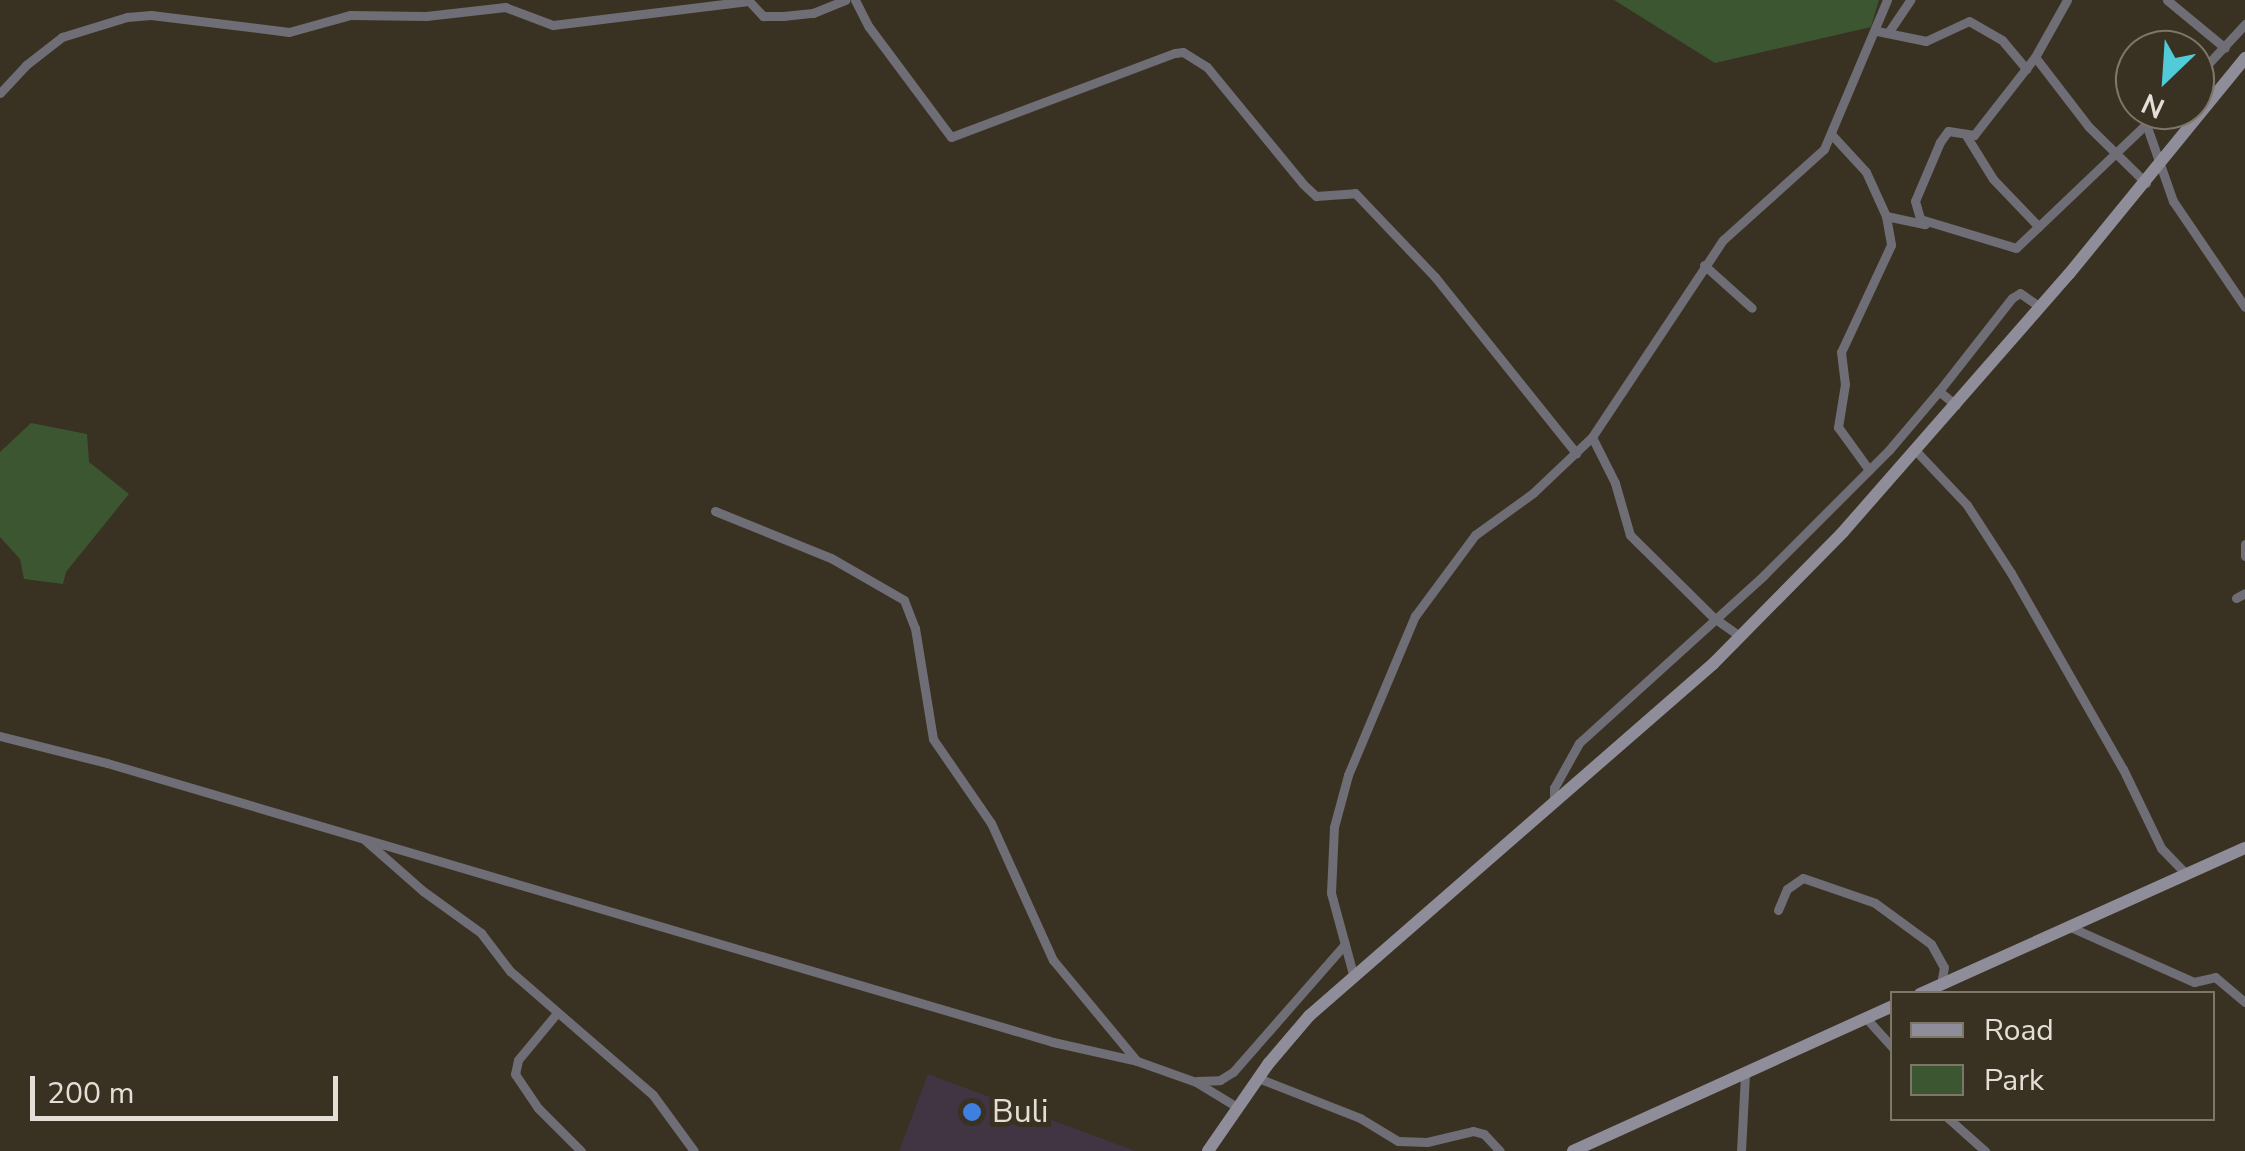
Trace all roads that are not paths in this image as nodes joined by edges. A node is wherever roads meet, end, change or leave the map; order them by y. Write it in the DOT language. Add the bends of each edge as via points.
graph roads {
  1 [pos="846,0"];
  2 [pos="855,0"];
  3 [pos="1887,0"];
  4 [pos="1910,0"];
  5 [pos="2067,0"];
  6 [pos="2167,0"];
  7 [pos="2245,24"];
  8 [pos="1883,32"];
  9 [pos="2225,48"];
  10 [pos="2035,57"];
  11 [pos="2215,58"];
  12 [pos="2245,58"];
  13 [pos="2026,69"];
  14 [pos="0,93"];
  15 [pos="2215,98"];
  16 [pos="2139,130"];
  17 [pos="2148,130"];
  18 [pos="2190,130"];
  19 [pos="1832,134"];
  20 [pos="1967,136"];
  21 [pos="2113,154"];
  22 [pos="2161,165"];
  23 [pos="2146,183"];
  24 [pos="1886,216"];
  25 [pos="1928,224"];
  26 [pos="2039,227"];
  27 [pos="1704,265"];
  28 [pos="2040,307"];
  29 [pos="2245,307"];
  30 [pos="1752,308"];
  31 [pos="1940,391"];
  32 [pos="1956,405"];
  33 [pos="1592,437"];
  34 [pos="1916,450"];
  35 [pos="1576,453"];
  36 [pos="1869,470"];
  37 [pos="715,511"];
  38 [pos="2245,544"];
  39 [pos="2245,556"];
  40 [pos="1714,618"];
  41 [pos="1740,636"];
  42 [pos="0,736"];
  43 [pos="1554,803"];
  44 [pos="363,838"];
  45 [pos="2245,848"];
  46 [pos="2186,874"];
  47 [pos="1778,910"];
  48 [pos="2068,926"];
  49 [pos="1346,942"];
  50 [pos="1353,974"];
  51 [pos="1941,984"];
  52 [pos="1926,991"];
  53 [pos="2245,1002"];
  54 [pos="1890,1007"];
  55 [pos="557,1013"];
  56 [pos="1866,1018"];
  57 [pos="1890,1045"];
  58 [pos="1137,1062"];
  59 [pos="1744,1074"];
  60 [pos="1258,1078"];
  61 [pos="1196,1082"];
  62 [pos="1238,1107"];
  63 [pos="1951,1121"];
  64 [pos="581,1151"];
  65 [pos="694,1151"];
  66 [pos="1208,1151"];
  67 [pos="1500,1151"];
  68 [pos="1572,1151"];
  69 [pos="1740,1151"];
  70 [pos="1985,1151"];
  1 -- 14 [label="street" via="783,16 763,16 748,0 553,24 505,7 350,15 289,32 126,17 62,37"];
  2 -- 35 [label="street" via="951,137 1183,52 1207,68 1316,196 1355,193 1436,277"];
  3 -- 8 [label="street"];
  4 -- 8 [label="street"];
  5 -- 10 [label="street"];
  6 -- 9 [label="street"];
  7 -- 9 [label="street"];
  8 -- 13 [label="street" via="1926,41 1969,21 2002,40"];
  8 -- 19 [label="street"];
  9 -- 11 [label="street"];
  10 -- 13 [label="street"];
  10 -- 21 [label="street"];
  12 -- 15 [label="main road"];
  13 -- 20 [label="street"];
  16 -- 21 [label="street"];
  17 -- 22 [label="street"];
  18 -- 22 [label="main road"];
  19 -- 24 [label="street" via="1866,172"];
  19 -- 27 [label="street" via="1824,150"];
  20 -- 25 [label="street" via="1948,132 1936,152 1915,201 1915,212"];
  20 -- 26 [label="street" via="1993,178"];
  21 -- 23 [label="street"];
  21 -- 26 [label="street"];
  22 -- 23 [label="main road"];
  22 -- 29 [label="street" via="2188,229"];
  23 -- 28 [label="main road"];
  24 -- 25 [label="street"];
  24 -- 36 [label="street" via="1891,253 1841,352 1838,427"];
  25 -- 26 [label="street" via="2016,248"];
  27 -- 30 [label="street"];
  27 -- 33 [label="street"];
  28 -- 31 [label="street" via="2020,293 2012,298"];
  28 -- 32 [label="main road"];
  31 -- 32 [label="street"];
  31 -- 36 [label="street"];
  32 -- 34 [label="main road"];
  33 -- 35 [label="street"];
  33 -- 40 [label="street" via="1616,483 1630,535"];
  34 -- 41 [label="main road"];
  34 -- 46 [label="street" via="1967,506 2011,573 2161,848"];
  35 -- 49 [label="street" via="1475,535 1438,580 1399,646 1334,827 1331,894"];
  36 -- 40 [label="street"];
  37 -- 58 [label="street" via="831,558 904,600 915,628 933,739 991,823 1053,960"];
  38 -- 39 [label="street"];
  40 -- 41 [label="street"];
  40 -- 43 [label="street" via="1579,743 1554,788"];
  41 -- 43 [label="main road"];
  42 -- 44 [label="street"];
  43 -- 50 [label="main road"];
  44 -- 55 [label="street" via="481,933 510,972"];
  44 -- 58 [label="street"];
  45 -- 46 [label="main road"];
  46 -- 48 [label="main road"];
  47 -- 51 [label="street" via="1787,889 1803,878 1875,903 1931,944 1944,968"];
  48 -- 51 [label="main road"];
  48 -- 53 [label="street" via="2194,982 2215,977"];
  49 -- 50 [label="street"];
  49 -- 61 [label="street" via="1233,1072"];
  50 -- 60 [label="main road"];
  51 -- 52 [label="main road"];
  54 -- 56 [label="main road"];
  55 -- 64 [label="street" via="522,1053 514,1074"];
  55 -- 65 [label="street" via="653,1095"];
  56 -- 57 [label="street"];
  56 -- 59 [label="main road"];
  58 -- 61 [label="street"];
  59 -- 68 [label="main road"];
  59 -- 69 [label="street"];
  60 -- 62 [label="main road"];
  60 -- 67 [label="street" via="1360,1118 1398,1141 1473,1131"];
  61 -- 62 [label="street"];
  62 -- 66 [label="main road"];
  63 -- 70 [label="street"];
}
